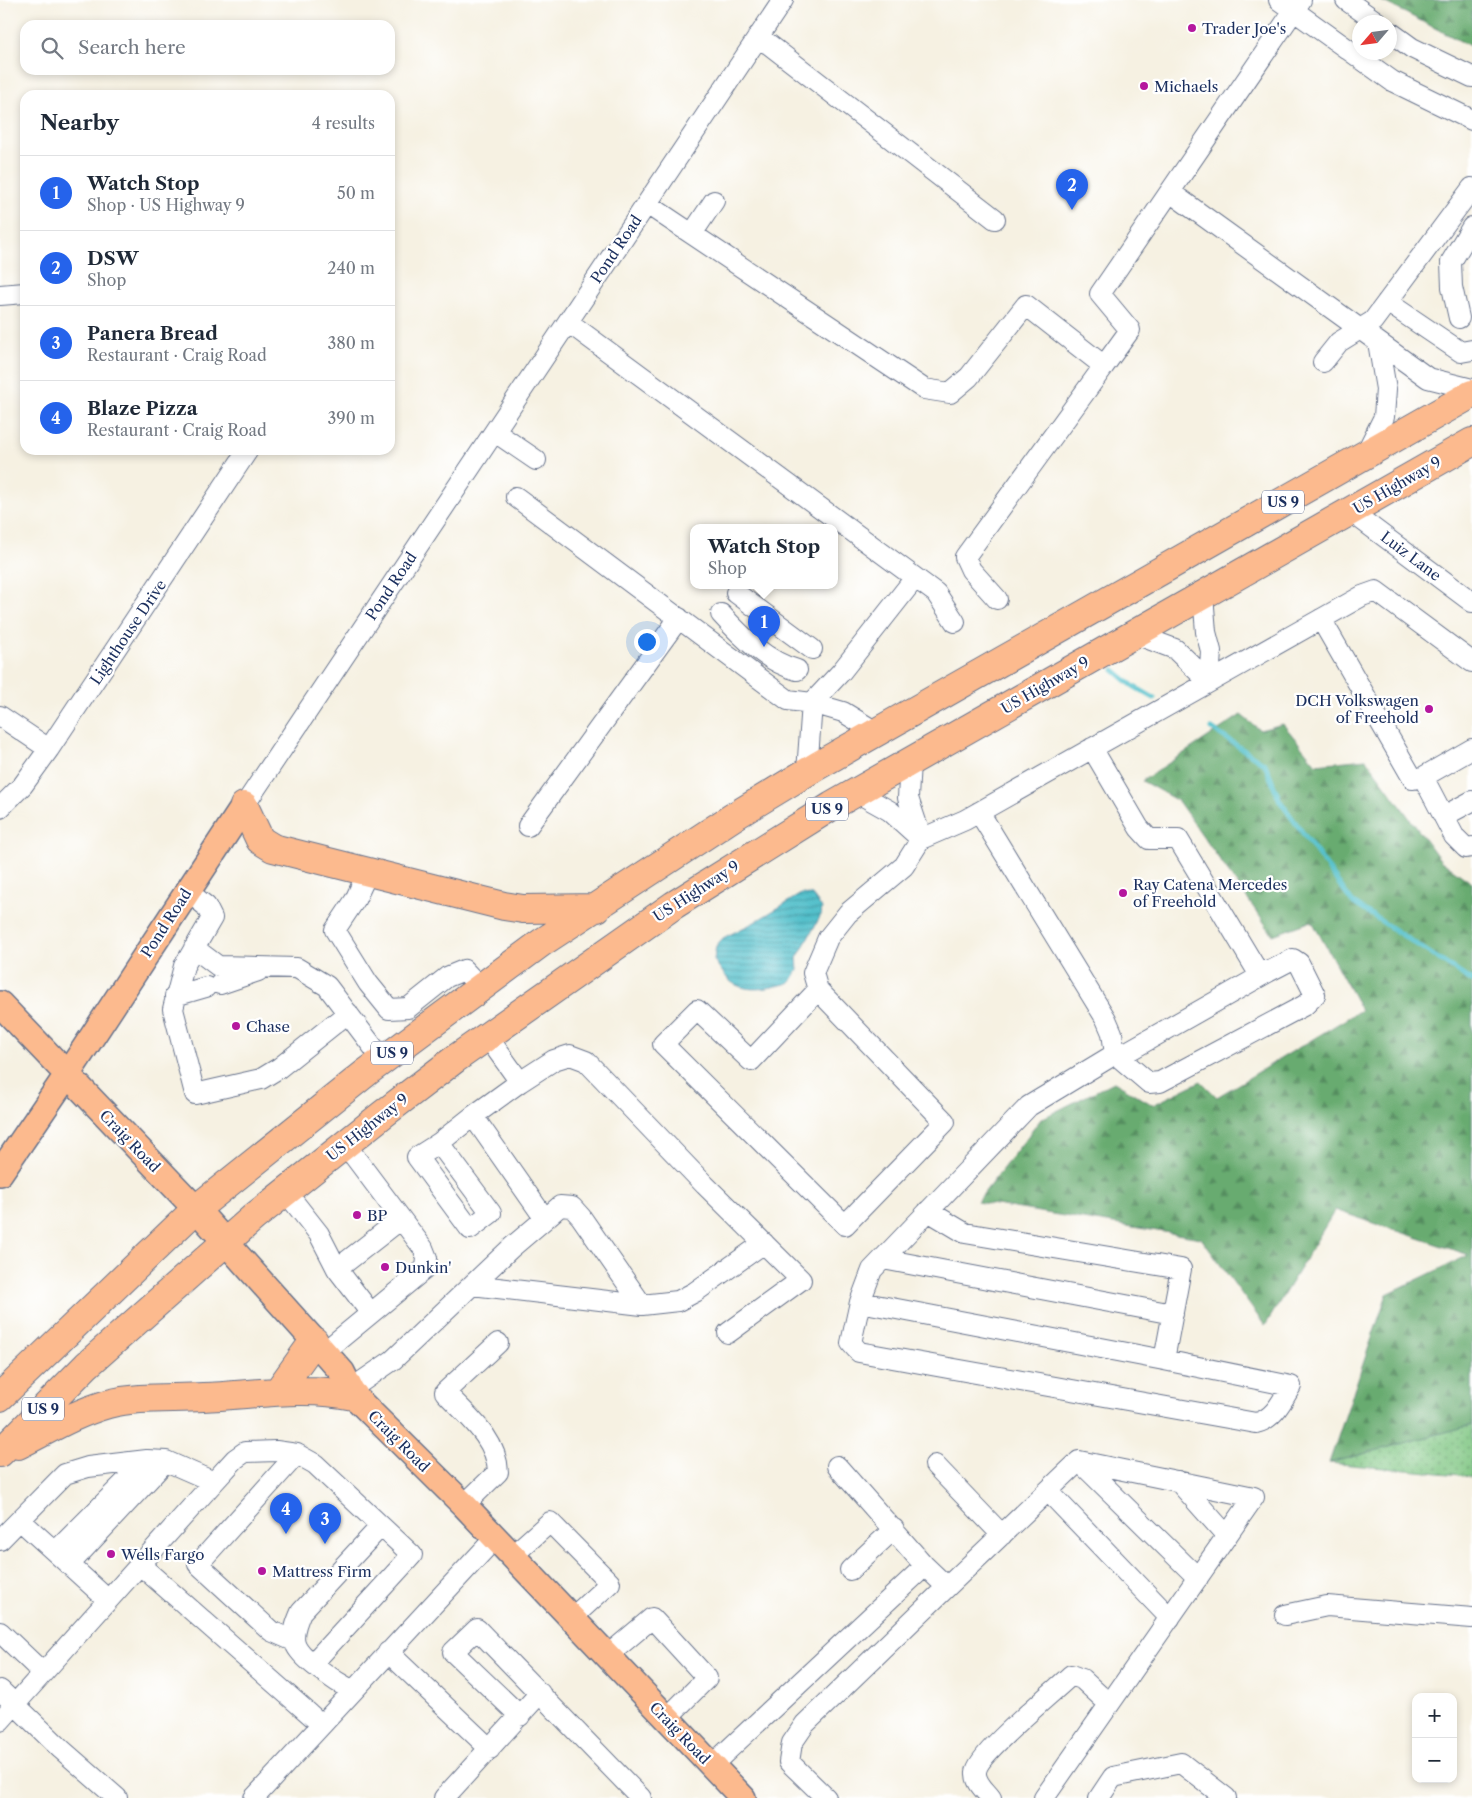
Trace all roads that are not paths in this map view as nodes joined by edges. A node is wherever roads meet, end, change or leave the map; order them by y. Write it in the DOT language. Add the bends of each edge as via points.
graph roads {
  1 [pos="783,0"];
  2 [pos="1346,0"];
  3 [pos="1291,4"];
  4 [pos="1367,15"];
  5 [pos="758,36"];
  6 [pos="1397,37"];
  7 [pos="1472,77"];
  8 [pos="1472,120"];
  9 [pos="1472,188"];
  10 [pos="1170,192"];
  11 [pos="714,201"];
  12 [pos="647,204"];
  13 [pos="995,219"];
  14 [pos="1472,227"];
  15 [pos="692,234"];
  16 [pos="20,293"];
  17 [pos="0,295"];
  18 [pos="1388,302"];
  19 [pos="1465,314"];
  20 [pos="568,322"];
  21 [pos="1360,329"];
  22 [pos="1440,338"];
  23 [pos="1378,342"];
  24 [pos="1472,350"];
  25 [pos="1323,362"];
  26 [pos="1104,366"];
  27 [pos="1472,389"];
  28 [pos="1472,394"];
  29 [pos="495,432"];
  30 [pos="1472,442"];
  31 [pos="245,455"];
  32 [pos="1365,455"];
  33 [pos="536,460"];
  34 [pos="516,497"];
  35 [pos="1350,511"];
  36 [pos="915,578"];
  37 [pos="736,592"];
  38 [pos="1203,595"];
  39 [pos="997,600"];
  40 [pos="1472,602"];
  41 [pos="678,618"];
  42 [pos="1320,619"];
  43 [pos="955,622"];
  44 [pos="1134,634"];
  45 [pos="812,649"];
  46 [pos="1472,662"];
  47 [pos="797,670"];
  48 [pos="1209,682"];
  49 [pos="780,694"];
  50 [pos="812,703"];
  51 [pos="0,716"];
  52 [pos="876,732"];
  53 [pos="1092,748"];
  54 [pos="1472,748"];
  55 [pos="49,749"];
  56 [pos="910,762"];
  57 [pos="807,772"];
  58 [pos="1423,777"];
  59 [pos="856,792"];
  60 [pos="1472,801"];
  61 [pos="244,806"];
  62 [pos="0,808"];
  63 [pos="979,812"];
  64 [pos="1444,816"];
  65 [pos="528,826"];
  66 [pos="921,839"];
  67 [pos="1472,847"];
  68 [pos="368,872"];
  69 [pos="187,891"];
  70 [pos="597,908"];
  71 [pos="194,948"];
  72 [pos="269,967"];
  73 [pos="1268,972"];
  74 [pos="481,988"];
  75 [pos="818,990"];
  76 [pos="175,996"];
  77 [pos="0,1004"];
  78 [pos="408,1008"];
  79 [pos="348,1014"];
  80 [pos="426,1029"];
  81 [pos="487,1036"];
  82 [pos="1117,1056"];
  83 [pos="383,1060"];
  84 [pos="67,1075"];
  85 [pos="520,1082"];
  86 [pos="473,1116"];
  87 [pos="439,1143"];
  88 [pos="345,1144"];
  89 [pos="0,1172"];
  90 [pos="286,1192"];
  91 [pos="196,1209"];
  92 [pos="928,1211"];
  93 [pos="545,1219"];
  94 [pos="401,1220"];
  95 [pos="225,1242"];
  96 [pos="764,1243"];
  97 [pos="883,1259"];
  98 [pos="337,1269"];
  99 [pos="472,1285"];
  100 [pos="860,1302"];
  101 [pos="642,1305"];
  102 [pos="370,1312"];
  103 [pos="1173,1314"];
  104 [pos="728,1333"];
  105 [pos="498,1343"];
  106 [pos="319,1346"];
  107 [pos="1164,1360"];
  108 [pos="279,1390"];
  109 [pos="352,1393"];
  110 [pos="2,1394"];
  111 [pos="0,1454"];
  112 [pos="297,1454"];
  113 [pos="156,1460"];
  114 [pos="1080,1461"];
  115 [pos="935,1465"];
  116 [pos="837,1466"];
  117 [pos="1178,1481"];
  118 [pos="214,1482"];
  119 [pos="1048,1491"];
  120 [pos="464,1506"];
  121 [pos="20,1520"];
  122 [pos="381,1526"];
  123 [pos="894,1529"];
  124 [pos="1002,1535"];
  125 [pos="1227,1536"];
  126 [pos="495,1538"];
  127 [pos="0,1540"];
  128 [pos="512,1556"];
  129 [pos="62,1559"];
  130 [pos="139,1564"];
  131 [pos="925,1566"];
  132 [pos="850,1570"];
  133 [pos="1198,1578"];
  134 [pos="947,1587"];
  135 [pos="108,1600"];
  136 [pos="1285,1614"];
  137 [pos="572,1618"];
  138 [pos="1170,1618"];
  139 [pos="1472,1618"];
  140 [pos="0,1632"];
  141 [pos="294,1641"];
  142 [pos="388,1652"];
  143 [pos="608,1656"];
  144 [pos="313,1663"];
  145 [pos="43,1673"];
  146 [pos="0,1690"];
  147 [pos="353,1691"];
  148 [pos="540,1693"];
  149 [pos="15,1704"];
  150 [pos="1109,1704"];
  151 [pos="520,1716"];
  152 [pos="667,1718"];
  153 [pos="0,1721"];
  154 [pos="321,1724"];
  155 [pos="490,1749"];
  156 [pos="712,1766"];
  157 [pos="117,1798"];
  158 [pos="254,1798"];
  159 [pos="444,1798"];
  160 [pos="641,1798"];
  161 [pos="743,1798"];
  162 [pos="826,1798"];
  163 [pos="991,1798"];
  164 [pos="1044,1798"];
  165 [pos="1099,1798"];
  166 [pos="1226,1798"];
  1 -- 5 [label="street, Pond Road"];
  2 -- 4 [label="street"];
  3 -- 8 [label="street" via="1392,81"];
  3 -- 10 [label="street"];
  5 -- 12 [label="street, Pond Road"];
  5 -- 13 [label="street"];
  6 -- 7 [label="street" via="1412,48"];
  9 -- 18 [label="street"];
  10 -- 21 [label="street"];
  10 -- 26 [label="street" via="1100,294 1130,330"];
  11 -- 15 [label="street"];
  12 -- 15 [label="street"];
  12 -- 20 [label="street, Pond Road"];
  14 -- 19 [label="street" via="1451,262 1452,287"];
  15 -- 26 [label="street" via="924,389 950,393 969,377 1026,305"];
  16 -- 17 [label="street"];
  18 -- 21 [label="street" via="1373,321"];
  18 -- 22 [label="street"];
  19 -- 22 [label="street" via="1449,324"];
  20 -- 29 [label="street, Pond Road"];
  20 -- 36 [label="street"];
  21 -- 23 [label="street"];
  21 -- 25 [label="street" via="1339,342"];
  22 -- 24 [label="street" via="1461,352"];
  23 -- 27 [label="street" via="1428,378"];
  23 -- 32 [label="street" via="1386,389 1384,417"];
  26 -- 39 [label="street" via="965,557 971,570"];
  28 -- 32 [label="highway, US 9"];
  29 -- 33 [label="street"];
  29 -- 61 [label="street, Pond Road"];
  30 -- 35 [label="highway, US Highway 9 / US 9"];
  31 -- 55 [label="street, Lighthouse Drive"];
  32 -- 52 [label="highway, US 9"];
  34 -- 41 [label="street"];
  35 -- 38 [label="highway, US Highway 9 / US 9"];
  35 -- 40 [label="street, Luiz Lane"];
  36 -- 43 [label="street" via="936,594"];
  36 -- 50 [label="street" via="841,672"];
  37 -- 45 [label="street"];
  38 -- 44 [label="highway, US Highway 9 / US 9"];
  38 -- 48 [label="street" via="1211,651"];
  41 -- 49 [label="street"];
  41 -- 65 [label="street"];
  42 -- 46 [label="street" via="1376,591"];
  42 -- 48 [label="street"];
  42 -- 58 [label="street" via="1413,779"];
  44 -- 48 [label="street" via="1175,649"];
  44 -- 56 [label="highway, US Highway 9 / US 9"];
  47 -- 49 [label="street"];
  48 -- 53 [label="street"];
  49 -- 50 [label="street" via="788,700"];
  50 -- 52 [label="street" via="843,712"];
  50 -- 57 [label="street"];
  51 -- 55 [label="street"];
  52 -- 57 [label="highway, US 9"];
  53 -- 63 [label="street"];
  53 -- 73 [label="street" via="1139,828 1149,839 1178,839 1255,967"];
  54 -- 58 [label="street"];
  55 -- 62 [label="street, Lighthouse Drive" via="23,785"];
  56 -- 59 [label="highway, US Highway 9 / US 9"];
  56 -- 66 [label="street" via="908,798"];
  57 -- 70 [label="highway, US 9"];
  58 -- 64 [label="street"];
  59 -- 66 [label="street" via="890,811"];
  59 -- 81 [label="highway, US Highway 9 / US 9" via="674,905"];
  60 -- 64 [label="street"];
  61 -- 68 [label="highway" via="260,840 273,848"];
  61 -- 69 [label="main road, Pond Road"];
  63 -- 66 [label="street"];
  63 -- 82 [label="street" via="1106,1018"];
  64 -- 67 [label="street" via="1454,836 1466,848"];
  66 -- 75 [label="street" via="904,866 848,913 828,938 813,973"];
  68 -- 70 [label="highway" via="523,909"];
  68 -- 78 [label="street" via="355,900 335,930 368,983 389,1009"];
  69 -- 71 [label="street" via="206,906 212,918"];
  69 -- 84 [label="main road, Pond Road"];
  70 -- 74 [label="highway, US 9" via="541,943"];
  71 -- 72 [label="street" via="218,966"];
  71 -- 76 [label="street" via="184,966"];
  72 -- 76 [label="street" via="242,979"];
  72 -- 79 [label="street" via="297,968 327,986"];
  73 -- 82 [label="street"];
  73 -- 82 [label="street" via="1292,959 1299,963 1315,995 1305,1005 1160,1082 1150,1083"];
  74 -- 78 [label="street" via="464,970 447,977"];
  74 -- 80 [label="highway, US 9"];
  75 -- 75 [label="street" via="945,1122 845,1225 663,1044 697,1010 751,1061"];
  76 -- 79 [label="street" via="173,1009 195,1094 262,1078"];
  77 -- 84 [label="main road, Craig Road"];
  78 -- 80 [label="street"];
  79 -- 83 [label="street"];
  80 -- 83 [label="highway, US 9"];
  81 -- 85 [label="street"];
  81 -- 88 [label="highway, US Highway 9 / US 9"];
  82 -- 92 [label="street" via="1029,1106"];
  83 -- 91 [label="highway, US 9"];
  84 -- 89 [label="main road, Pond Road"];
  84 -- 91 [label="main road, Craig Road"];
  85 -- 86 [label="street"];
  85 -- 96 [label="street" via="554,1060 570,1055 586,1060"];
  86 -- 87 [label="street"];
  86 -- 93 [label="street"];
  88 -- 90 [label="highway, US Highway 9 / US 9"];
  88 -- 94 [label="street"];
  90 -- 95 [label="highway, US Highway 9 / US 9"];
  90 -- 98 [label="street" via="319,1234"];
  91 -- 95 [label="main road, Craig Road"];
  91 -- 110 [label="highway, US 9"];
  92 -- 97 [label="street"];
  92 -- 103 [label="street" via="965,1233 1181,1269"];
  93 -- 99 [label="street"];
  93 -- 101 [label="street" via="560,1206 572,1207"];
  94 -- 98 [label="street"];
  94 -- 102 [label="street" via="423,1248 428,1258 426,1268"];
  95 -- 106 [label="main road, Craig Road"];
  95 -- 111 [label="highway, US Highway 9 / US 9" via="86,1365"];
  96 -- 101 [label="street" via="678,1301"];
  96 -- 104 [label="street" via="801,1280"];
  97 -- 100 [label="street" via="872,1270"];
  97 -- 103 [label="street"];
  98 -- 102 [label="street"];
  99 -- 101 [label="street"];
  99 -- 109 [label="street" via="393,1360"];
  100 -- 107 [label="street"];
  100 -- 107 [label="street" via="851,1343 859,1352 1256,1423 1267,1421 1291,1386"];
  102 -- 106 [label="street"];
  103 -- 107 [label="street"];
  105 -- 120 [label="street" via="445,1392 487,1438 498,1458 498,1472"];
  106 -- 108 [label="highway"];
  106 -- 109 [label="main road, Craig Road" via="342,1372"];
  108 -- 109 [label="highway"];
  108 -- 111 [label="highway" via="251,1395 132,1400 109,1404 79,1414"];
  109 -- 120 [label="main road, Craig Road"];
  112 -- 118 [label="street" via="245,1452"];
  112 -- 122 [label="street" via="315,1464"];
  112 -- 141 [label="street" via="198,1564 271,1632"];
  113 -- 118 [label="street"];
  113 -- 121 [label="street" via="88,1467 65,1474"];
  113 -- 129 [label="street"];
  114 -- 117 [label="street"];
  114 -- 119 [label="street"];
  114 -- 133 [label="street"];
  115 -- 124 [label="street"];
  116 -- 123 [label="street"];
  117 -- 125 [label="street"];
  117 -- 125 [label="street" via="1254,1496"];
  118 -- 130 [label="street"];
  119 -- 124 [label="street"];
  119 -- 138 [label="street"];
  120 -- 126 [label="main road, Craig Road"];
  121 -- 127 [label="street"];
  121 -- 129 [label="street"];
  122 -- 141 [label="street" via="301,1612 295,1626"];
  122 -- 144 [label="street" via="412,1555"];
  123 -- 131 [label="street"];
  123 -- 132 [label="street"];
  124 -- 134 [label="street"];
  125 -- 133 [label="street"];
  126 -- 128 [label="main road, Craig Road"];
  126 -- 142 [label="street"];
  128 -- 137 [label="main road, Craig Road"];
  128 -- 137 [label="street" via="550,1522 610,1583"];
  129 -- 135 [label="street"];
  130 -- 135 [label="street"];
  130 -- 154 [label="street"];
  131 -- 134 [label="street"];
  131 -- 156 [label="street"];
  133 -- 138 [label="street"];
  134 -- 162 [label="street" via="805,1724 792,1743 790,1762"];
  135 -- 145 [label="street"];
  136 -- 139 [label="street" via="1327,1606"];
  137 -- 143 [label="main road, Craig Road"];
  138 -- 150 [label="street"];
  140 -- 145 [label="street"];
  141 -- 144 [label="street"];
  142 -- 147 [label="street"];
  142 -- 155 [label="street"];
  143 -- 152 [label="main road, Craig Road"];
  143 -- 152 [label="street" via="652,1618 707,1678"];
  144 -- 147 [label="street" via="331,1679"];
  145 -- 149 [label="street"];
  146 -- 149 [label="street"];
  147 -- 154 [label="street"];
  148 -- 151 [label="street"];
  148 -- 151 [label="street" via="477,1629 453,1652"];
  148 -- 160 [label="street"];
  149 -- 153 [label="street"];
  149 -- 157 [label="street"];
  150 -- 163 [label="street" via="1082,1679 1071,1676 991,1748 975,1770 976,1780"];
  150 -- 164 [label="street"];
  151 -- 155 [label="street"];
  152 -- 156 [label="main road, Craig Road"];
  154 -- 158 [label="street"];
  155 -- 159 [label="street"];
  156 -- 161 [label="main road, Craig Road"];
  165 -- 166 [label="street" via="1113,1777 1181,1763"];
}
